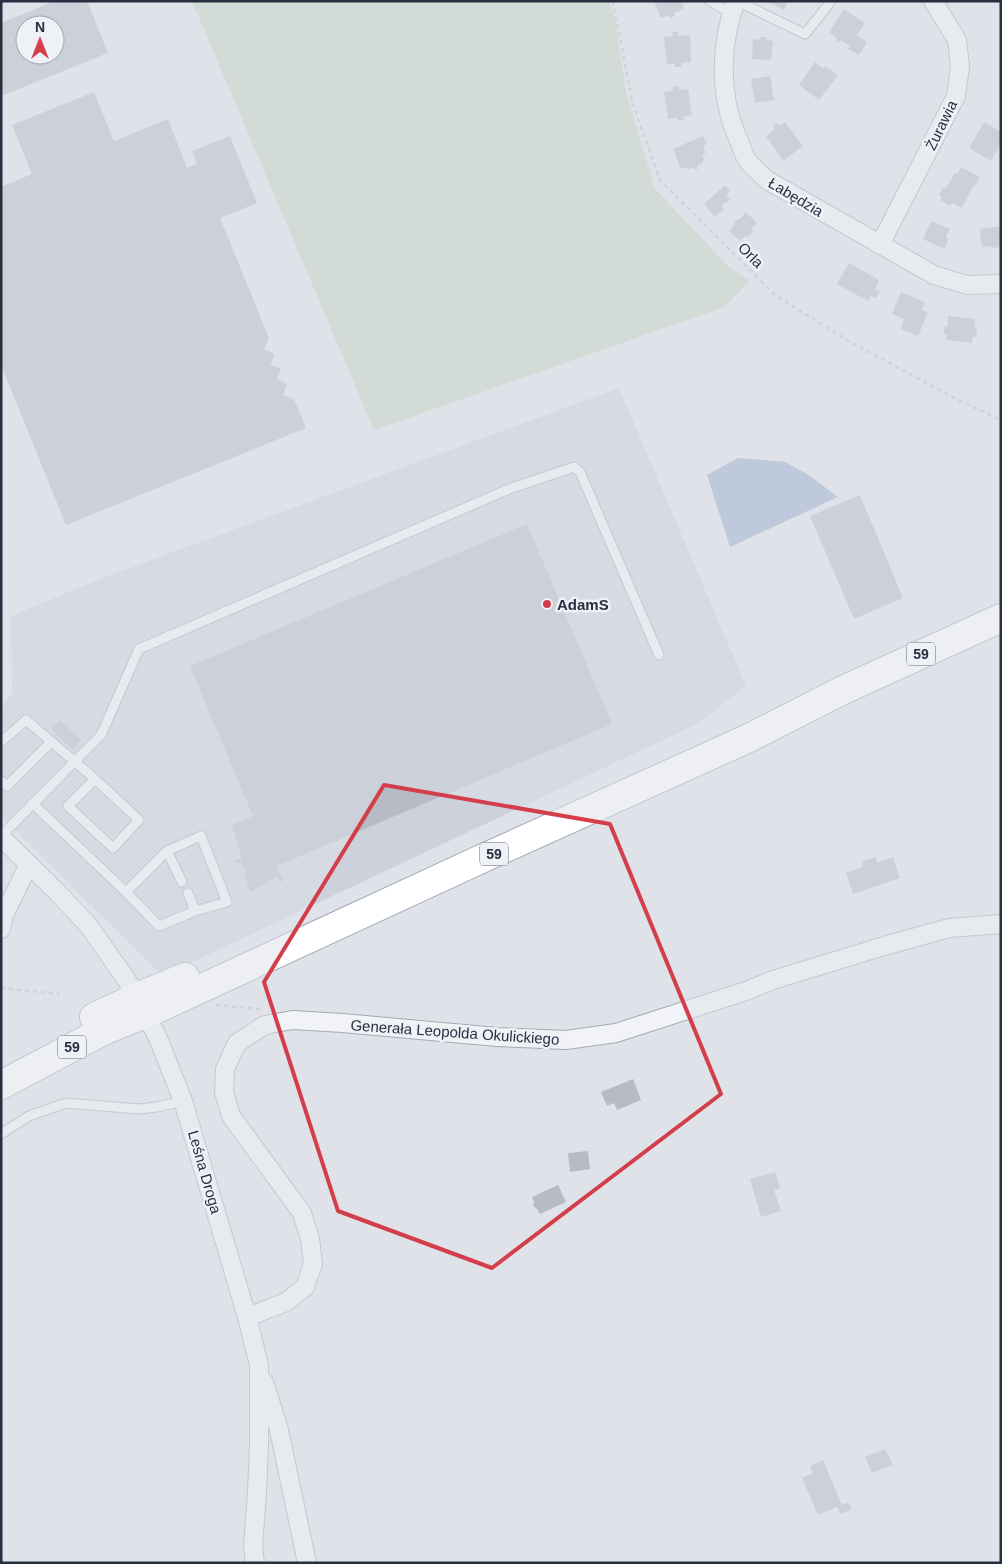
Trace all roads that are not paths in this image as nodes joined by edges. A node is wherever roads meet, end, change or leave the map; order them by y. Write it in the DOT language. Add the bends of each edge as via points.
graph roads {
  1 [pos="710,1"];
  2 [pos="934,1"];
  3 [pos="829,4"];
  4 [pos="735,5"];
  5 [pos="880,245"];
  6 [pos="1001,284"];
  7 [pos="1001,618"];
  8 [pos="659,655"];
  9 [pos="1,742"];
  10 [pos="51,742"];
  11 [pos="75,762"];
  12 [pos="95,779"];
  13 [pos="1,781"];
  14 [pos="32,803"];
  15 [pos="1,836"];
  16 [pos="167,851"];
  17 [pos="29,864"];
  18 [pos="182,882"];
  19 [pos="126,892"];
  20 [pos="188,893"];
  21 [pos="196,911"];
  22 [pos="1001,924"];
  23 [pos="1,929"];
  24 [pos="142,1006"];
  25 [pos="1,1064"];
  26 [pos="1,1086"];
  27 [pos="183,1100"];
  28 [pos="1,1134"];
  29 [pos="247,1317"];
  30 [pos="259,1365"];
  31 [pos="255,1563"];
  32 [pos="307,1563"];
  1 -- 4 [label="lane"];
  2 -- 5 [label="street, Żurawia" via="957,40 960,66 956,96"];
  3 -- 4 [label="lane" via="805,34"];
  4 -- 5 [label="street, Łabędzia" via="728,22 724,49 724,94 733,129 748,161 767,180"];
  5 -- 6 [label="street, Łabędzia" via="934,274 967,285"];
  7 -- 24 [label="main road, 59" via="841,691 743,722 186,977"];
  8 -- 11 [label="lane" via="580,472 574,467 508,489 139,649 101,735"];
  9 -- 10 [label="lane" via="26,720"];
  10 -- 11 [label="lane"];
  10 -- 13 [label="lane" via="7,786"];
  11 -- 12 [label="lane"];
  11 -- 14 [label="lane"];
  12 -- 12 [label="lane" via="140,820 113,848 68,806"];
  14 -- 15 [label="lane"];
  14 -- 19 [label="lane"];
  15 -- 17 [label="street, Leśna Droga"];
  16 -- 18 [label="lane"];
  16 -- 19 [label="lane"];
  16 -- 21 [label="lane" via="201,836 227,902"];
  17 -- 23 [label="street" via="4,915"];
  17 -- 24 [label="street, Leśna Droga" via="88,925"];
  19 -- 21 [label="lane" via="159,926"];
  20 -- 21 [label="lane"];
  22 -- 29 [label="street, Generała Leopolda Okulickiego" via="949,928 930,933 773,980 616,1033 566,1040 292,1020 265,1025 237,1043 225,1069 224,1092 231,1116 302,1213 313,1264 305,1287 286,1302"];
  24 -- 25 [label="main road, 59" via="72,1027"];
  24 -- 26 [label="main road, 59"];
  24 -- 27 [label="street, Leśna Droga"];
  27 -- 28 [label="lane" via="139,1108 66,1103 29,1116"];
  27 -- 29 [label="street, Leśna Droga"];
  29 -- 30 [label="street, Leśna Droga"];
  30 -- 31 [label="street, Leśna Droga"];
  30 -- 32 [label="street" via="279,1430"];
}
